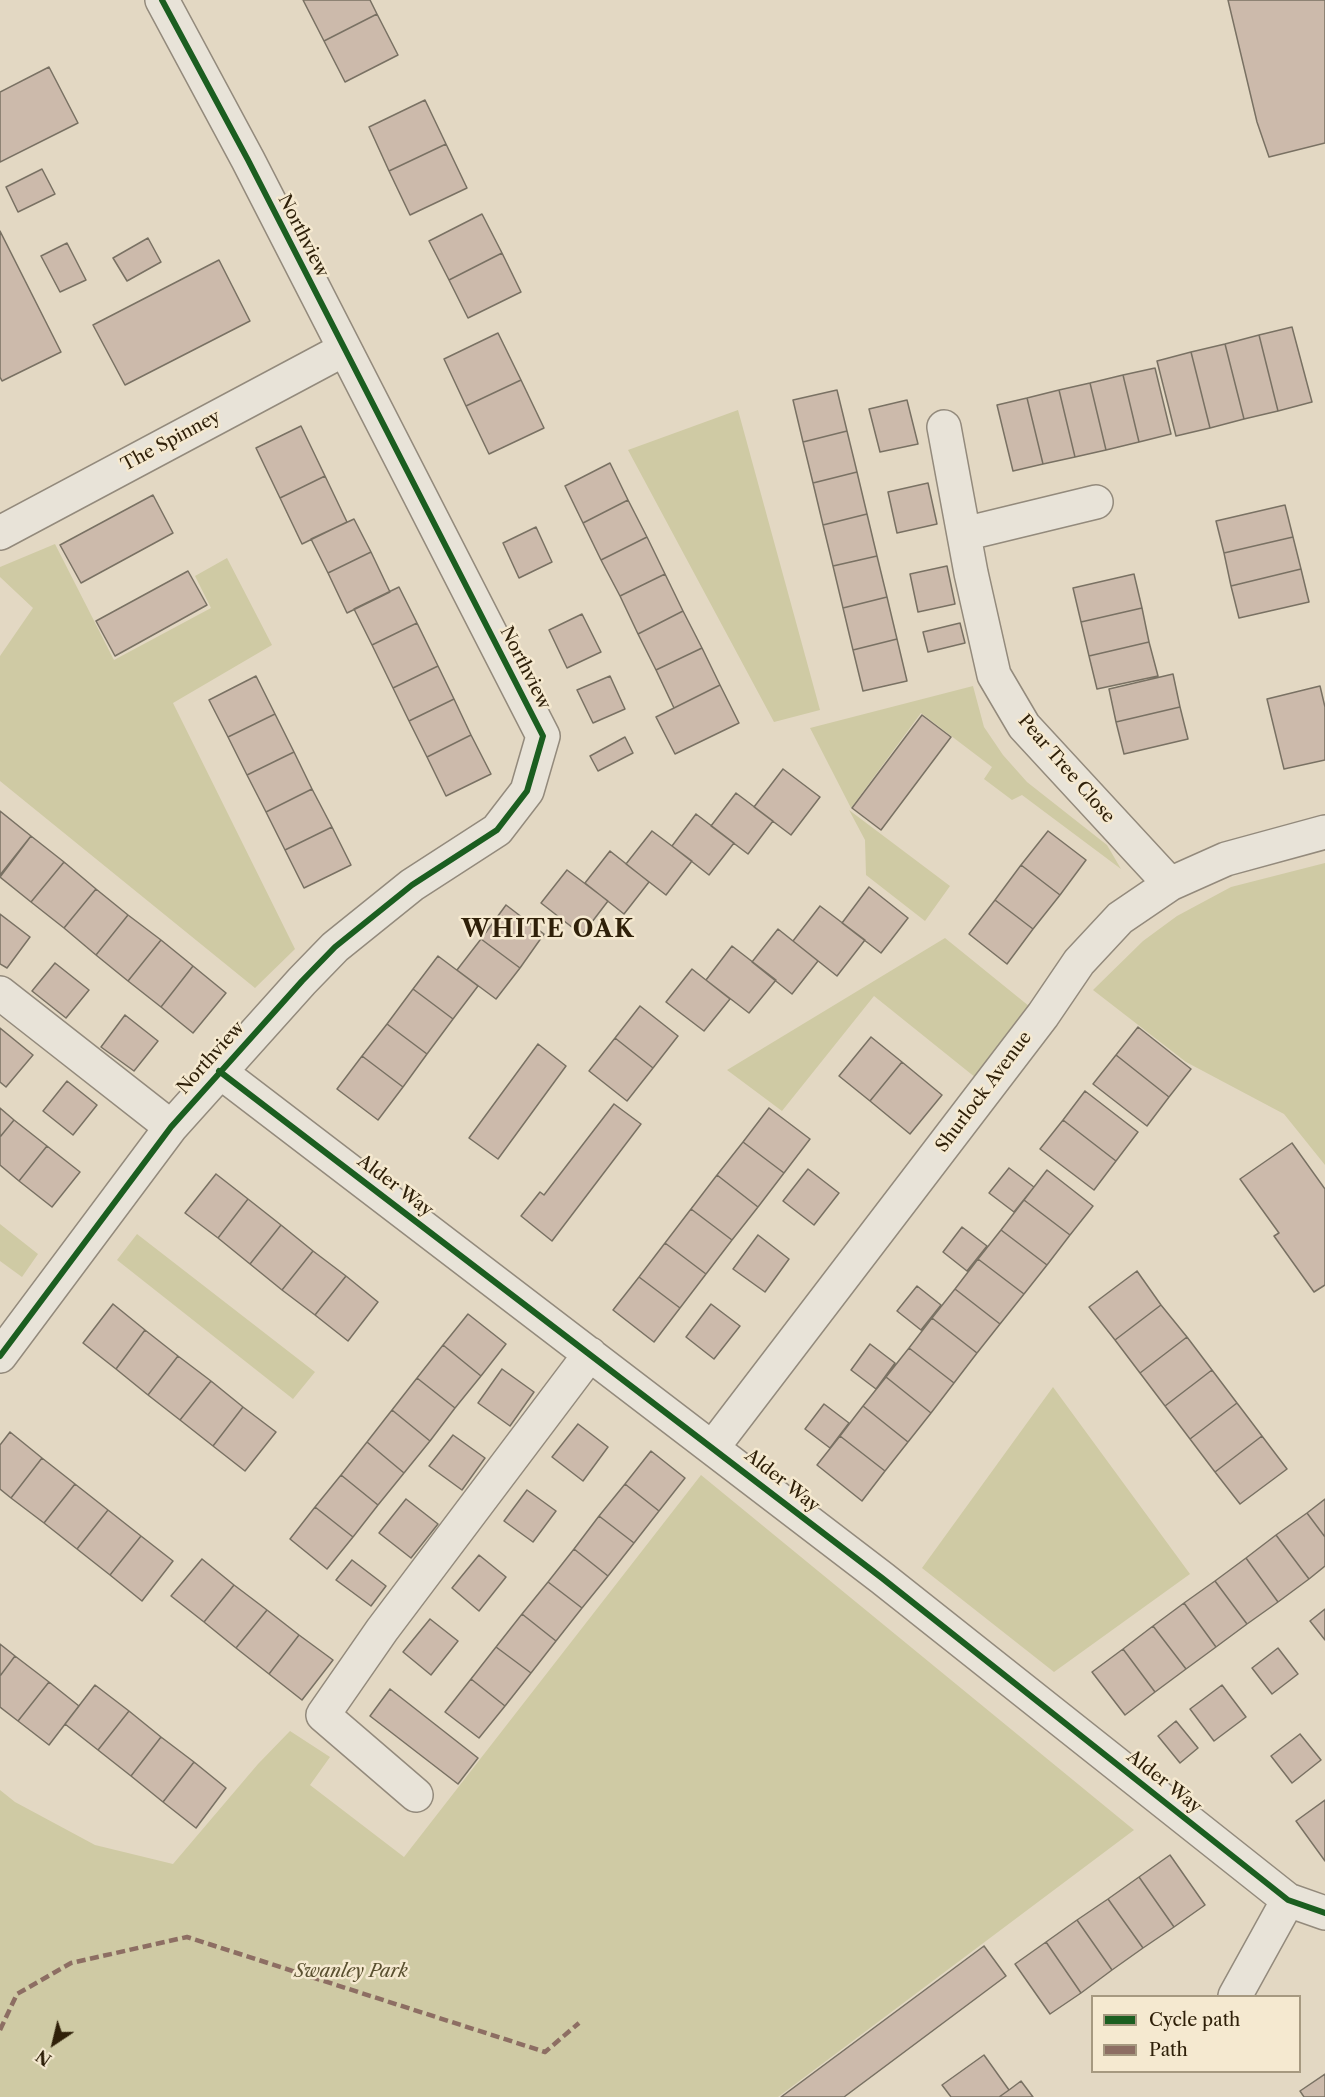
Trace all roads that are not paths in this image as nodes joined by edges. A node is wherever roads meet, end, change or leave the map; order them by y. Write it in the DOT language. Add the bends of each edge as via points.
graph roads {
  1 [pos="162,0"];
  2 [pos="343,350"];
  3 [pos="944,427"];
  4 [pos="1096,502"];
  5 [pos="0,533"];
  6 [pos="964,534"];
  7 [pos="1325,832"];
  8 [pos="1170,884"];
  9 [pos="0,993"];
  10 [pos="219,1071"];
  11 [pos="171,1127"];
  12 [pos="590,1354"];
  13 [pos="0,1356"];
  14 [pos="713,1448"];
  15 [pos="416,1795"];
  16 [pos="1288,1900"];
  17 [pos="1325,1913"];
  18 [pos="1236,1995"];
  1 -- 2 [label="street, Northview"];
  2 -- 5 [label="street, The Spinney"];
  2 -- 10 [label="street, Northview" via="543,736 527,791 497,830 412,885 335,947"];
  3 -- 6 [label="street, Pear Tree Close"];
  4 -- 6 [label="street"];
  6 -- 8 [label="street, Pear Tree Close" via="994,675 1024,726"];
  7 -- 8 [label="street, Shurlock Avenue" via="1226,859"];
  8 -- 14 [label="street, Shurlock Avenue" via="1120,918 1079,962"];
  9 -- 11 [label="street"];
  10 -- 11 [label="street, Northview"];
  10 -- 12 [label="street, Alder Way"];
  11 -- 13 [label="street, Northview"];
  12 -- 14 [label="street, Alder Way"];
  12 -- 15 [label="street" via="382,1630 323,1715"];
  14 -- 16 [label="street, Alder Way"];
  16 -- 17 [label="street, Alder Way"];
  16 -- 18 [label="street"];
}
